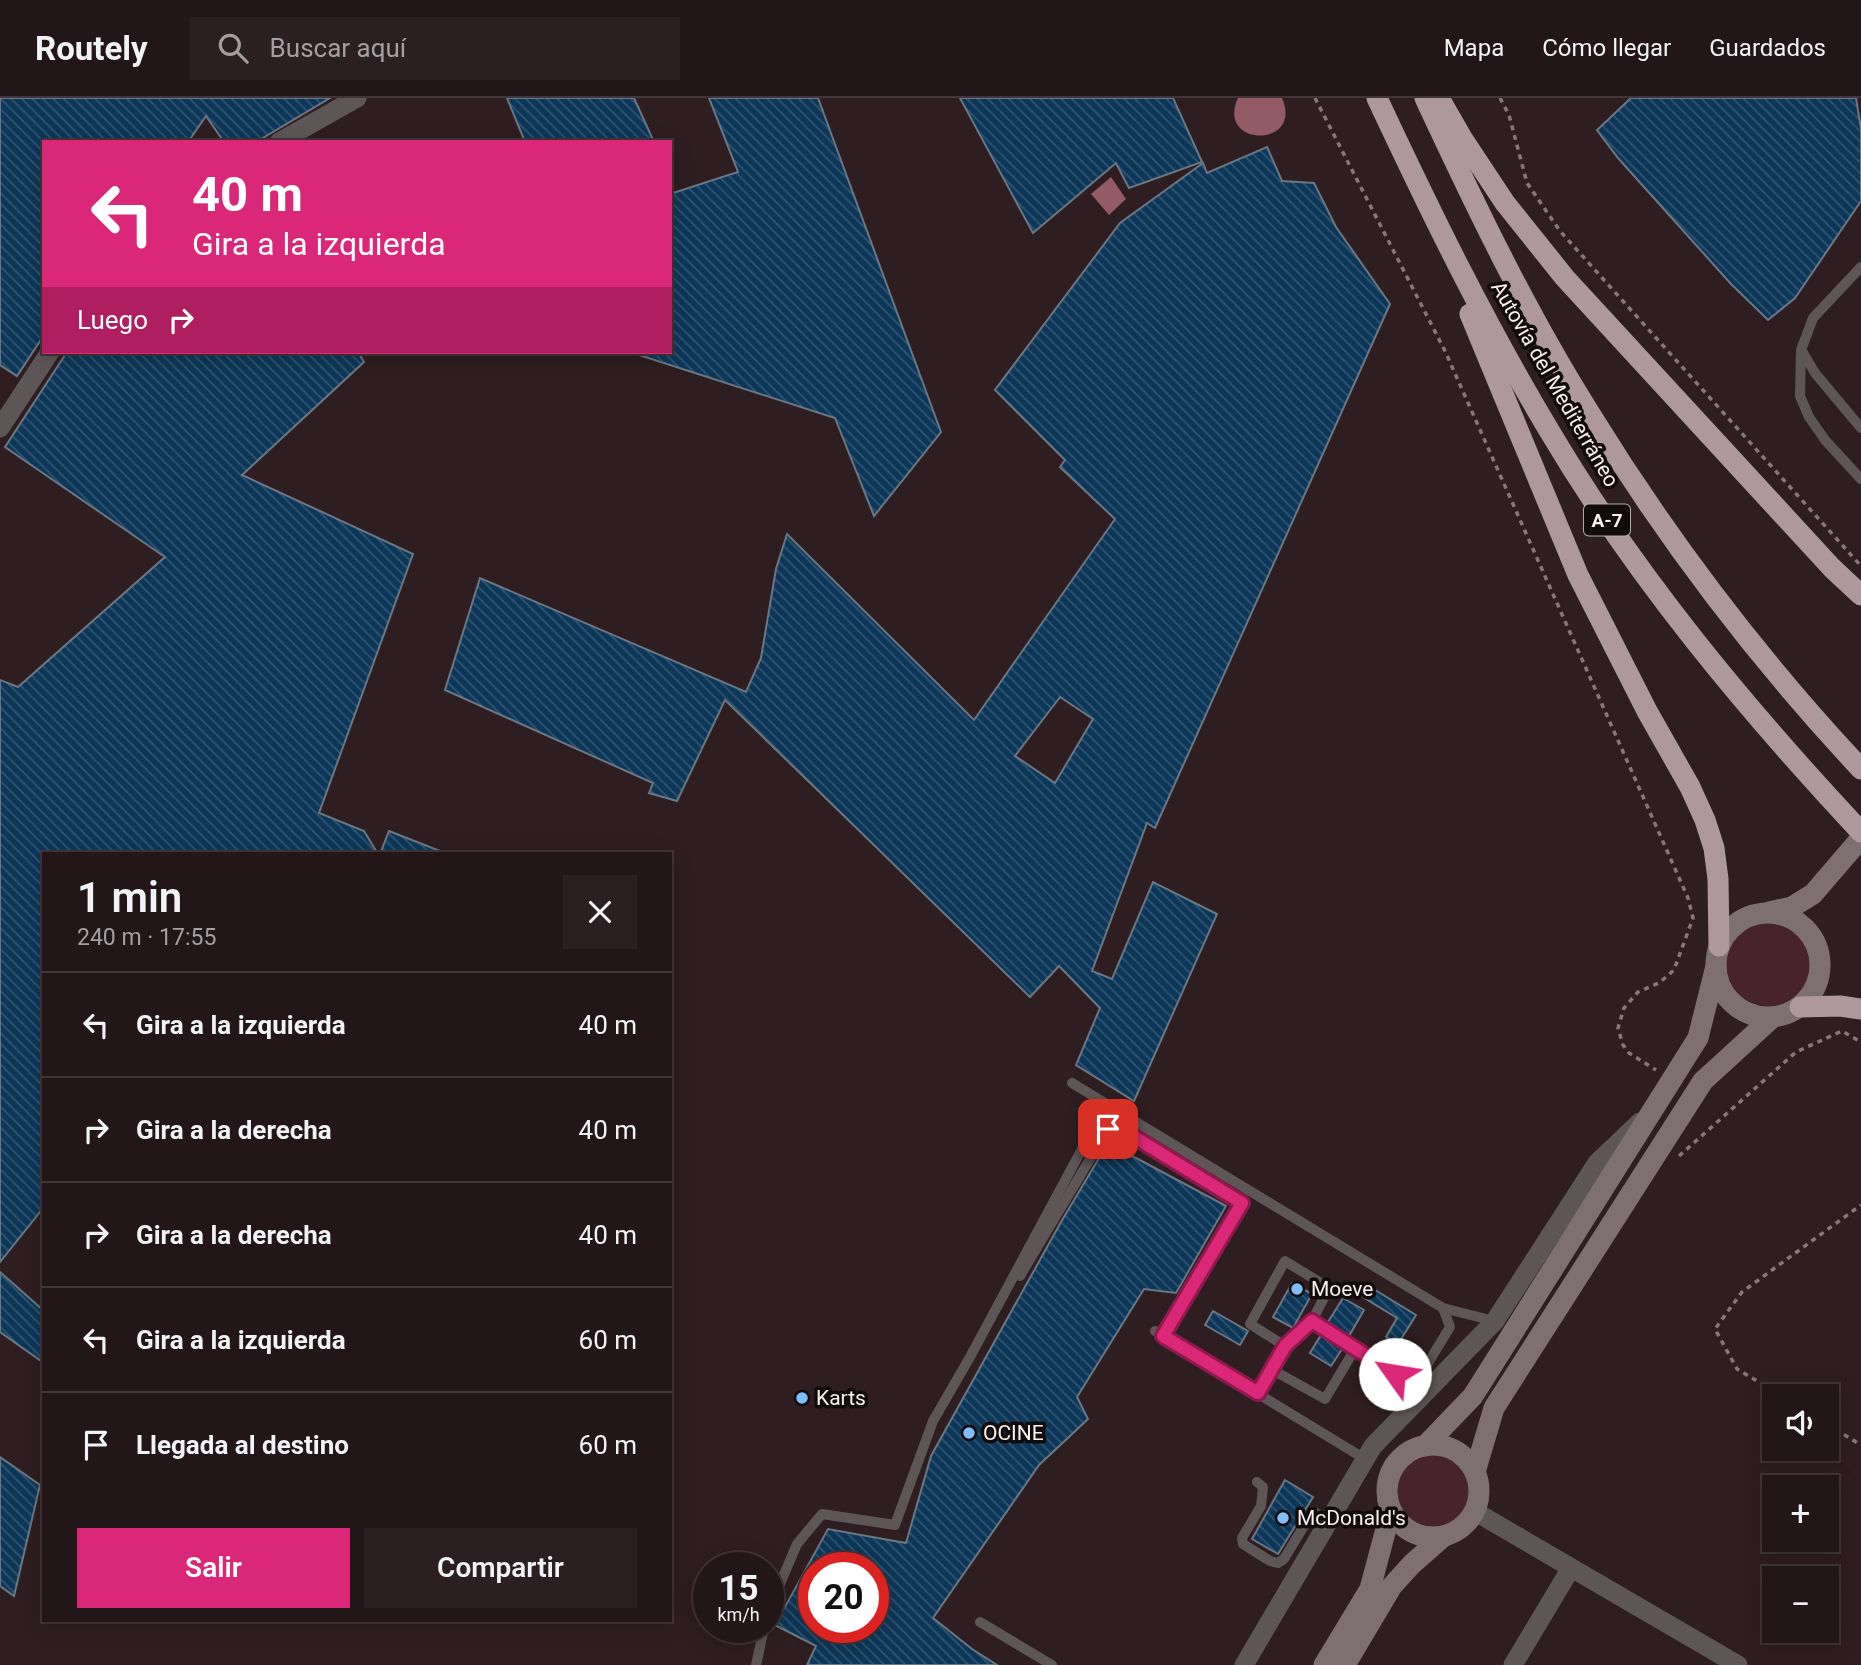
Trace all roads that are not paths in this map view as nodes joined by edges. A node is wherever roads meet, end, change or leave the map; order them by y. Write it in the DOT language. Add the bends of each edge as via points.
graph roads {
  1 [pos="357,98"];
  2 [pos="1377,98"];
  3 [pos="1425,98"];
  4 [pos="1440,98"];
  5 [pos="283,140"];
  6 [pos="1410,170"];
  7 [pos="1861,267"];
  8 [pos="1801,350"];
  9 [pos="49,354"];
  10 [pos="0,428"];
  11 [pos="1861,428"];
  12 [pos="1861,479"];
  13 [pos="1861,595"];
  14 [pos="1861,769"];
  15 [pos="1861,832"];
  16 [pos="1861,838"];
  17 [pos="1817,890"];
  18 [pos="1763,913"];
  19 [pos="1814,940"];
  20 [pos="1717,956"];
  21 [pos="1800,1007"];
  22 [pos="1861,1009"];
  23 [pos="1773,1017"];
  24 [pos="1072,1083"];
  25 [pos="1654,1109"];
  26 [pos="1097,1141"];
  27 [pos="1013,1276"];
  28 [pos="1443,1308"];
  29 [pos="1312,1321"];
  30 [pos="1494,1321"];
  31 [pos="1285,1346"];
  32 [pos="1355,1349"];
  33 [pos="1271,1369"];
  34 [pos="1420,1390"];
  35 [pos="1258,1393"];
  36 [pos="1425,1446"];
  37 [pos="1365,1459"];
  38 [pos="1475,1472"];
  39 [pos="1257,1482"];
  40 [pos="1391,1510"];
  41 [pos="1474,1511"];
  42 [pos="1329,1522"];
  43 [pos="1444,1536"];
  44 [pos="1571,1568"];
  45 [pos="784,1574"];
  46 [pos="980,1622"];
  47 [pos="760,1643"];
  48 [pos="755,1665"];
  49 [pos="1052,1665"];
  50 [pos="1244,1665"];
  51 [pos="1324,1665"];
  52 [pos="1345,1665"];
  53 [pos="1513,1665"];
  54 [pos="1738,1665"];
  1 -- 5 [label="street"];
  2 -- 6 [label="highway, Autovía del Mediterráneo / A-7"];
  3 -- 14 [label="highway, Autovía del Mediterráneo / A-7" via="1533,313 1636,485 1726,609"];
  4 -- 13 [label="highway" via="1505,203 1565,278"];
  6 -- 15 [label="highway, Autovía del Mediterráneo / A-7" via="1500,345 1607,520 1691,636"];
  6 -- 20 [label="highway" via="1578,575 1706,820 1718,879"];
  7 -- 8 [label="lane" via="1813,318"];
  8 -- 11 [label="lane"];
  8 -- 12 [label="lane" via="1800,396 1809,417"];
  9 -- 10 [label="street"];
  16 -- 17 [label="main road"];
  17 -- 18 [label="main road" via="1792,907"];
  17 -- 19 [label="main road" via="1807,918"];
  18 -- 19 [label="main road" via="1792,919"];
  18 -- 20 [label="main road" via="1749,916 1726,933"];
  19 -- 21 [label="main road" via="1819,976"];
  20 -- 23 [label="main road" via="1719,983 1727,998 1756,1016"];
  20 -- 25 [label="main road" via="1699,1038"];
  21 -- 22 [label="highway"];
  21 -- 23 [label="main road"];
  23 -- 38 [label="main road" via="1703,1081 1494,1408"];
  24 -- 28 [label="lane"];
  25 -- 30 [label="street" via="1597,1163"];
  25 -- 36 [label="main road" via="1473,1396"];
  26 -- 27 [label="lane" via="1088,1136"];
  27 -- 35 [label="lane" via="1021,1276 1108,1129 1126,1132 1242,1203 1159,1333"];
  27 -- 45 [label="lane" via="933,1421 895,1525 822,1514 797,1544"];
  28 -- 30 [label="lane"];
  28 -- 34 [label="lane" via="1450,1327"];
  29 -- 31 [label="lane"];
  29 -- 31 [label="lane" via="1329,1288 1285,1261 1250,1324"];
  29 -- 32 [label="lane"];
  30 -- 34 [label="street"];
  31 -- 33 [label="lane"];
  32 -- 33 [label="lane" via="1325,1399"];
  32 -- 34 [label="lane"];
  33 -- 35 [label="lane"];
  34 -- 37 [label="street"];
  35 -- 37 [label="lane"];
  36 -- 38 [label="main road" via="1454,1451"];
  36 -- 40 [label="main road" via="1412,1450 1392,1469 1387,1496"];
  37 -- 42 [label="street"];
  38 -- 41 [label="main road" via="1478,1498"];
  39 -- 42 [label="lane" via="1264,1487 1261,1506 1242,1538 1243,1544 1269,1561 1284,1559 1312,1511"];
  40 -- 43 [label="main road" via="1412,1532"];
  40 -- 51 [label="main road" via="1370,1589"];
  41 -- 43 [label="main road" via="1456,1531"];
  41 -- 44 [label="street"];
  42 -- 50 [label="street"];
  43 -- 52 [label="main road" via="1392,1586"];
  44 -- 53 [label="street"];
  44 -- 54 [label="street"];
  46 -- 49 [label="lane"];
  47 -- 48 [label="lane"];
}
